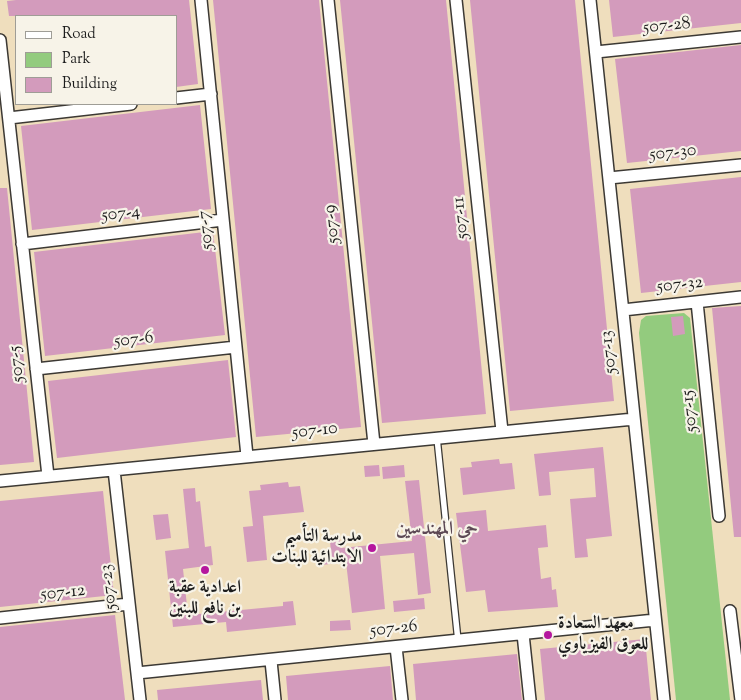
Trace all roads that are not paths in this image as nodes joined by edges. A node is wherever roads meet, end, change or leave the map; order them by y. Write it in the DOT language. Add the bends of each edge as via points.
graph roads {
  1 [pos="201,0"];
  2 [pos="328,0"];
  3 [pos="456,0"];
  4 [pos="590,0"];
  5 [pos="741,37"];
  6 [pos="0,40"];
  7 [pos="596,52"];
  8 [pos="211,94"];
  9 [pos="178,98"];
  10 [pos="122,105"];
  11 [pos="9,118"];
  12 [pos="741,165"];
  13 [pos="609,178"];
  14 [pos="224,220"];
  15 [pos="22,244"];
  16 [pos="741,297"];
  17 [pos="697,302"];
  18 [pos="623,310"];
  19 [pos="236,347"];
  20 [pos="36,369"];
  21 [pos="634,418"];
  22 [pos="502,431"];
  23 [pos="437,438"];
  24 [pos="374,444"];
  25 [pos="247,456"];
  26 [pos="114,470"];
  27 [pos="48,476"];
  28 [pos="0,481"];
  29 [pos="719,516"];
  30 [pos="129,604"];
  31 [pos="730,611"];
  32 [pos="0,618"];
  33 [pos="655,620"];
  34 [pos="523,634"];
  35 [pos="458,641"];
  36 [pos="396,647"];
  37 [pos="270,661"];
  38 [pos="137,673"];
  39 [pos="140,700"];
  40 [pos="275,700"];
  41 [pos="402,700"];
  42 [pos="530,700"];
  43 [pos="664,700"];
  44 [pos="741,700"];
  1 -- 8 [label="street, 507-7"];
  2 -- 24 [label="street, 507-9"];
  3 -- 22 [label="street, 507-11"];
  4 -- 7 [label="street, 507-13"];
  5 -- 7 [label="street, 507-28"];
  6 -- 11 [label="street, 507-5"];
  7 -- 13 [label="street, 507-13"];
  8 -- 9 [label="street"];
  8 -- 14 [label="street, 507-7"];
  10 -- 11 [label="street"];
  11 -- 15 [label="street, 507-5"];
  12 -- 13 [label="street, 507-30"];
  13 -- 18 [label="street, 507-13"];
  14 -- 15 [label="street, 507-4"];
  14 -- 19 [label="street, 507-7"];
  15 -- 20 [label="street, 507-5"];
  16 -- 17 [label="street, 507-32"];
  17 -- 18 [label="street, 507-32"];
  17 -- 29 [label="street, 507-15"];
  18 -- 21 [label="street, 507-13"];
  19 -- 20 [label="street, 507-6"];
  19 -- 25 [label="street, 507-7"];
  20 -- 27 [label="street, 507-5"];
  21 -- 22 [label="street, 507-10"];
  21 -- 33 [label="street, 507-13"];
  22 -- 23 [label="street, 507-10"];
  23 -- 24 [label="street, 507-10"];
  23 -- 35 [label="lane"];
  24 -- 25 [label="street, 507-10"];
  25 -- 26 [label="street, 507-10"];
  26 -- 27 [label="street, 507-10"];
  26 -- 30 [label="street, 507-23"];
  27 -- 28 [label="street, 507-10"];
  30 -- 32 [label="street, 507-12"];
  30 -- 38 [label="street, 507-23"];
  31 -- 44 [label="street"];
  33 -- 34 [label="street, 507-26"];
  33 -- 43 [label="street, 507-13"];
  34 -- 35 [label="street, 507-26"];
  34 -- 42 [label="street"];
  35 -- 36 [label="street, 507-26"];
  36 -- 37 [label="street, 507-26"];
  36 -- 41 [label="street"];
  37 -- 38 [label="street, 507-26"];
  37 -- 40 [label="street"];
  38 -- 39 [label="street, 507-23"];
}
